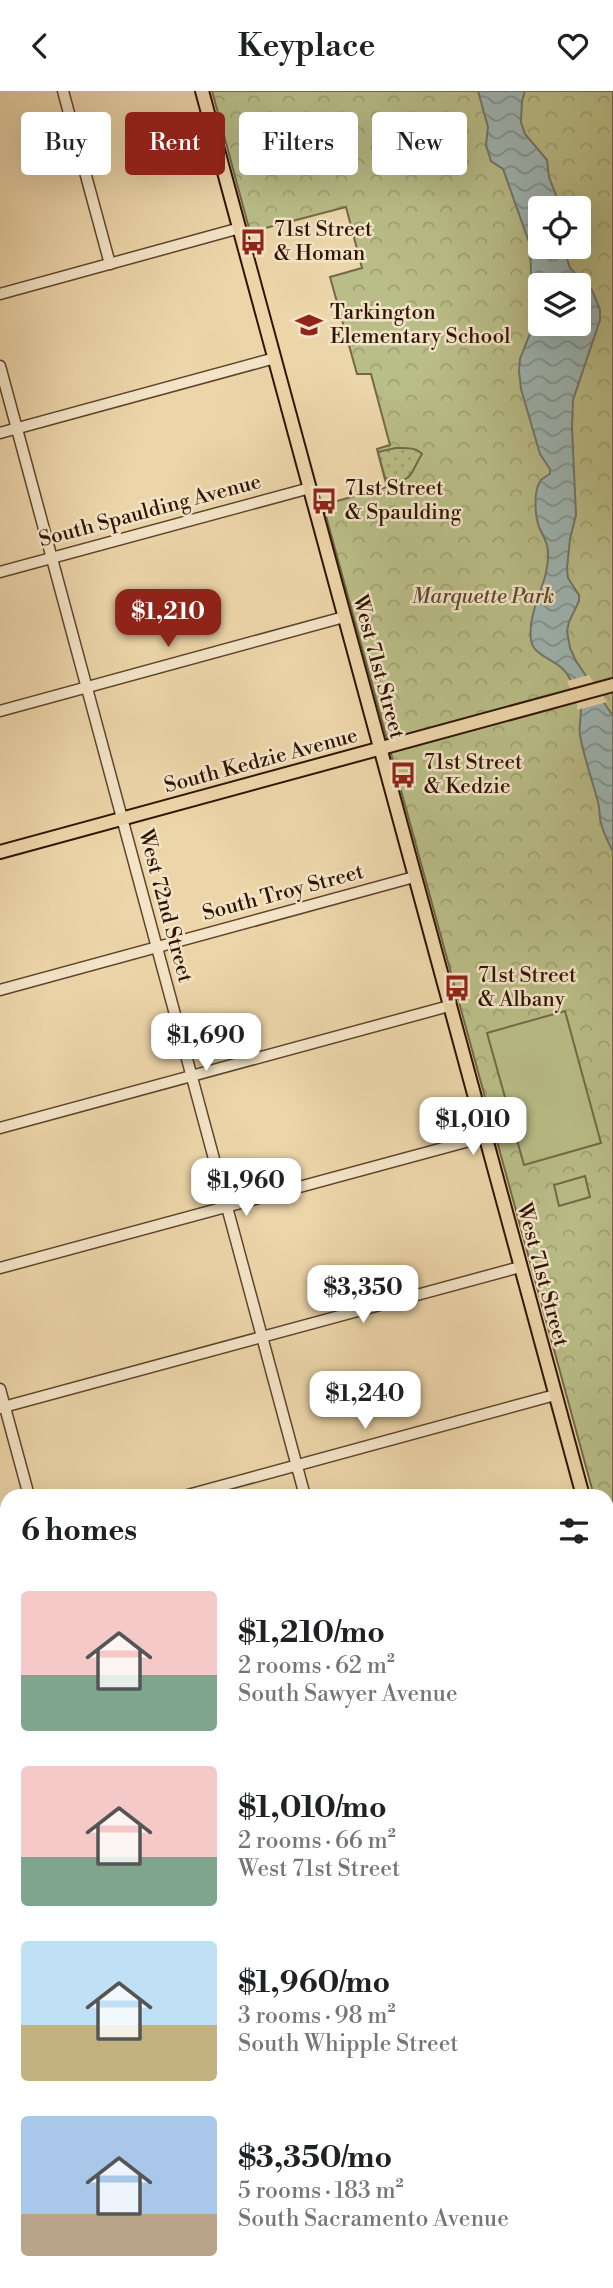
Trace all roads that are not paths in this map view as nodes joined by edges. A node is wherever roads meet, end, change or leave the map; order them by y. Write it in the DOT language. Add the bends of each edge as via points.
graph roads {
  1 [pos="63,91"];
  2 [pos="202,91"];
  3 [pos="240,228"];
  4 [pos="110,264"];
  5 [pos="0,294"];
  6 [pos="275,358"];
  7 [pos="0,366"];
  8 [pos="17,428"];
  9 [pos="0,433"];
  10 [pos="310,488"];
  11 [pos="51,558"];
  12 [pos="0,572"];
  13 [pos="344,617"];
  14 [pos="611,686"];
  15 [pos="86,687"];
  16 [pos="0,711"];
  17 [pos="379,748"];
  18 [pos="121,819"];
  19 [pos="0,852"];
  20 [pos="414,877"];
  21 [pos="156,947"];
  22 [pos="0,990"];
  23 [pos="449,1006"];
  24 [pos="191,1076"];
  25 [pos="0,1128"];
  26 [pos="484,1137"];
  27 [pos="227,1207"];
  28 [pos="520,1266"];
  29 [pos="0,1268"];
  30 [pos="262,1336"];
  31 [pos="0,1389"];
  32 [pos="555,1395"];
  33 [pos="2,1407"];
  34 [pos="297,1465"];
  35 [pos="27,1489"];
  36 [pos="210,1489"];
  37 [pos="303,1489"];
  38 [pos="581,1489"];
  1 -- 4 [label="street"];
  2 -- 3 [label="main road, West 71st Street"];
  3 -- 4 [label="street"];
  3 -- 6 [label="main road, West 71st Street"];
  4 -- 5 [label="street"];
  6 -- 8 [label="street"];
  6 -- 10 [label="main road, West 71st Street"];
  7 -- 8 [label="street, West 72nd Street"];
  8 -- 9 [label="street"];
  8 -- 11 [label="street, West 72nd Street"];
  10 -- 11 [label="street, South Spaulding Avenue"];
  10 -- 13 [label="main road, West 71st Street"];
  11 -- 12 [label="street, South Spaulding Avenue"];
  11 -- 15 [label="street, West 72nd Street"];
  13 -- 15 [label="street"];
  13 -- 17 [label="main road, West 71st Street"];
  14 -- 17 [label="main road, South Kedzie Avenue"];
  15 -- 16 [label="street"];
  15 -- 18 [label="street, West 72nd Street"];
  17 -- 18 [label="main road, South Kedzie Avenue"];
  17 -- 20 [label="main road, West 71st Street"];
  18 -- 19 [label="main road, South Kedzie Avenue"];
  18 -- 21 [label="street, West 72nd Street"];
  20 -- 21 [label="street, South Troy Street"];
  20 -- 23 [label="main road, West 71st Street"];
  21 -- 22 [label="street, South Troy Street"];
  21 -- 24 [label="street, West 72nd Street"];
  23 -- 24 [label="street"];
  23 -- 26 [label="main road, West 71st Street"];
  24 -- 25 [label="street"];
  24 -- 27 [label="street, West 72nd Street"];
  26 -- 27 [label="street"];
  26 -- 28 [label="main road, West 71st Street"];
  27 -- 29 [label="street"];
  27 -- 30 [label="street, West 72nd Street"];
  28 -- 30 [label="street"];
  28 -- 32 [label="main road, West 71st Street"];
  30 -- 33 [label="street"];
  30 -- 34 [label="street, West 72nd Street"];
  31 -- 33 [label="street"];
  32 -- 34 [label="street"];
  32 -- 38 [label="main road, West 71st Street"];
  33 -- 35 [label="street"];
  34 -- 36 [label="street"];
  34 -- 37 [label="street, West 72nd Street"];
}
